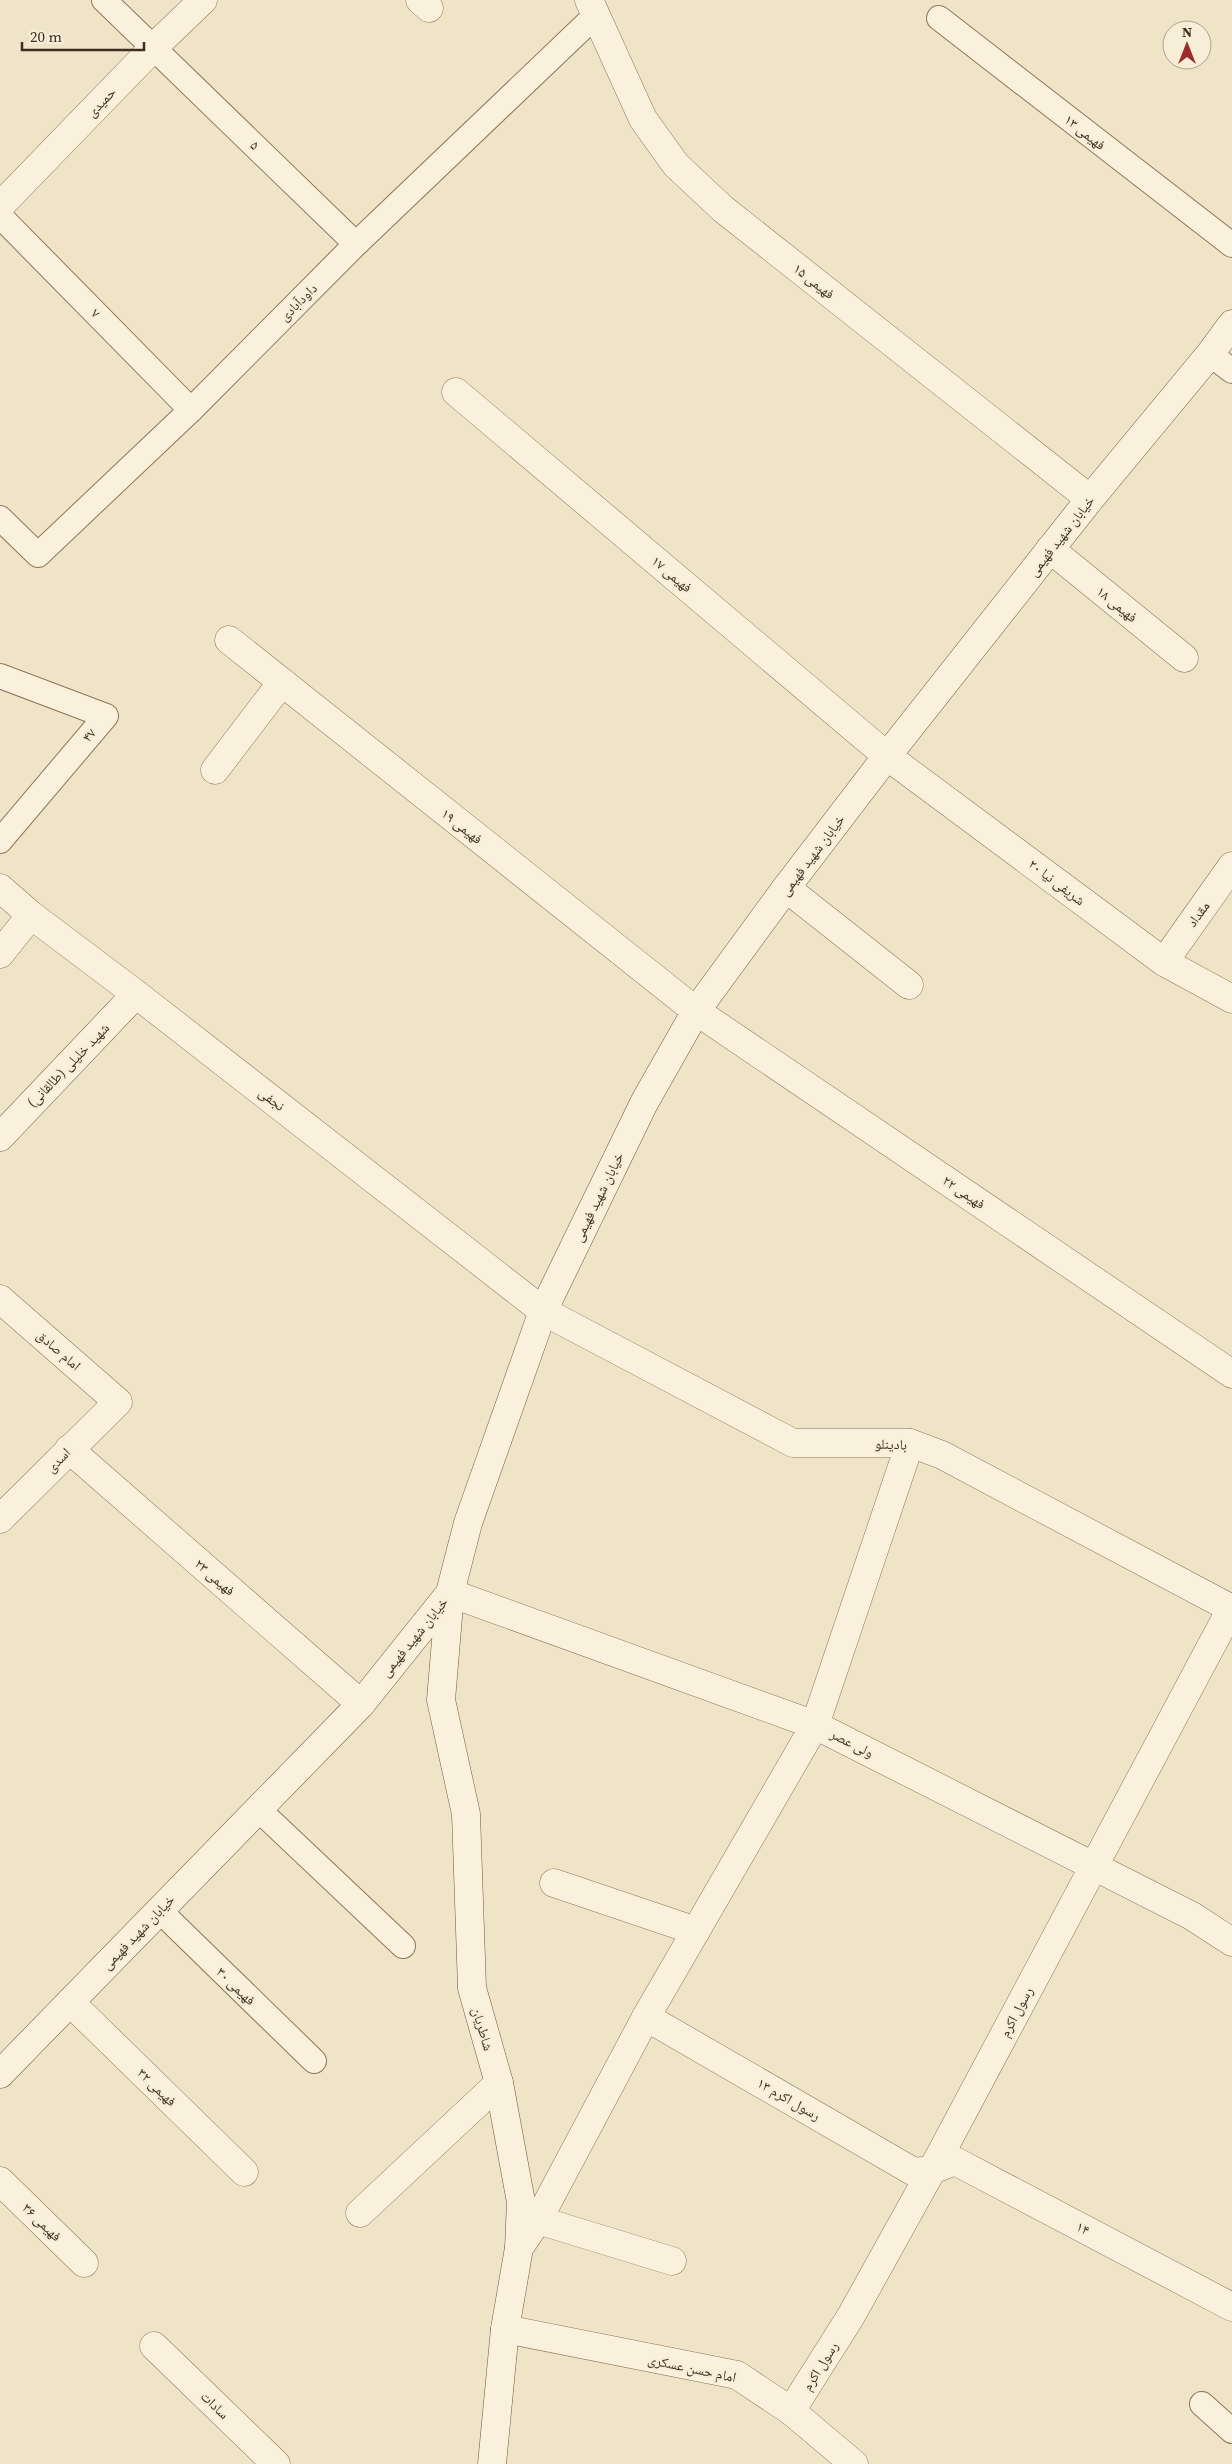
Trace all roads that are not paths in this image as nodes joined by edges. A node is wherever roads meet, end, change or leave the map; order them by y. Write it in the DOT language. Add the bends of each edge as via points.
graph roads {
  1 [pos="104,0"];
  2 [pos="204,0"];
  3 [pos="599,5"];
  4 [pos="938,18"];
  5 [pos="154,47"];
  6 [pos="0,206"];
  7 [pos="0,216"];
  8 [pos="356,244"];
  9 [pos="1232,245"];
  10 [pos="1232,324"];
  11 [pos="1210,354"];
  12 [pos="1232,371"];
  13 [pos="456,392"];
  14 [pos="192,410"];
  15 [pos="1090,499"];
  16 [pos="0,518"];
  17 [pos="1050,549"];
  18 [pos="229,640"];
  19 [pos="1184,658"];
  20 [pos="0,676"];
  21 [pos="282,682"];
  22 [pos="887,756"];
  23 [pos="215,770"];
  24 [pos="0,841"];
  25 [pos="1232,866"];
  26 [pos="0,888"];
  27 [pos="786,888"];
  28 [pos="31,915"];
  29 [pos="0,954"];
  30 [pos="1164,962"];
  31 [pos="909,985"];
  32 [pos="136,994"];
  33 [pos="1232,999"];
  34 [pos="696,1011"];
  35 [pos="0,1137"];
  36 [pos="0,1299"];
  37 [pos="543,1312"];
  38 [pos="1232,1374"];
  39 [pos="118,1402"];
  40 [pos="910,1443"];
  41 [pos="69,1449"];
  42 [pos="0,1520"];
  43 [pos="450,1592"];
  44 [pos="1232,1608"];
  45 [pos="361,1704"];
  46 [pos="815,1725"];
  47 [pos="258,1809"];
  48 [pos="1094,1866"];
  49 [pos="554,1882"];
  50 [pos="159,1910"];
  51 [pos="696,1931"];
  52 [pos="1232,1942"];
  53 [pos="404,1946"];
  54 [pos="70,2002"];
  55 [pos="646,2017"];
  56 [pos="314,2061"];
  57 [pos="0,2074"];
  58 [pos="499,2083"];
  59 [pos="932,2170"];
  60 [pos="244,2172"];
  61 [pos="0,2181"];
  62 [pos="360,2213"];
  63 [pos="538,2220"];
  64 [pos="518,2248"];
  65 [pos="672,2261"];
  66 [pos="84,2262"];
  67 [pos="1232,2307"];
  68 [pos="505,2329"];
  69 [pos="154,2346"];
  70 [pos="1202,2404"];
  71 [pos="791,2411"];
  72 [pos="1232,2431"];
  73 [pos="276,2464"];
  74 [pos="492,2464"];
  75 [pos="854,2464"];
  1 -- 5 [label="lane, ۵"];
  2 -- 5 [label="street, حمیدی"];
  3 -- 8 [label="lane, داودآبادی"];
  3 -- 15 [label="street, فهیمی ۱۵" via="642,119 676,165 730,215"];
  4 -- 9 [label="lane, فهیمی ۱۳"];
  5 -- 6 [label="street, حمیدی"];
  5 -- 8 [label="lane, ۵"];
  7 -- 14 [label="lane, ۷"];
  8 -- 14 [label="lane, داودآبادی"];
  10 -- 11 [label="street, خیابان شهید فهیمی"];
  11 -- 12 [label="lane"];
  11 -- 15 [label="street, خیابان شهید فهیمی"];
  13 -- 22 [label="street, فهیمی ۱۷"];
  14 -- 16 [label="lane, داودآبادی" via="38,555"];
  15 -- 17 [label="street, خیابان شهید فهیمی"];
  17 -- 19 [label="street, فهیمی ۱۸"];
  17 -- 22 [label="street, خیابان شهید فهیمی"];
  18 -- 21 [label="street, فهیمی ۱۹"];
  20 -- 24 [label="lane, ۴۷" via="106,716"];
  21 -- 23 [label="street"];
  21 -- 34 [label="street, فهیمی ۱۹"];
  22 -- 27 [label="street, خیابان شهید فهیمی"];
  22 -- 30 [label="street, ۲۰ شریفی نیا"];
  25 -- 30 [label="street, مقداد"];
  26 -- 28 [label="street, نجفی"];
  27 -- 31 [label="street"];
  27 -- 34 [label="street, خیابان شهید فهیمی"];
  28 -- 29 [label="street"];
  28 -- 32 [label="street, نجفی"];
  30 -- 33 [label="street, ۲۰ شریفی نیا"];
  32 -- 35 [label="street, شهید خلیلی (طالقانی)"];
  32 -- 37 [label="street, نجفی"];
  34 -- 37 [label="street, خیابان شهید فهیمی" via="644,1103"];
  34 -- 38 [label="street, فهیمی ۲۲"];
  36 -- 39 [label="street, امام صادق"];
  37 -- 40 [label="street, بادینلو" via="793,1443"];
  37 -- 43 [label="street, خیابان شهید فهیمی" via="468,1523"];
  39 -- 41 [label="street, اسدی"];
  40 -- 44 [label="street, بادینلو" via="942,1455"];
  40 -- 46 [label="street"];
  41 -- 42 [label="street, اسدی"];
  41 -- 45 [label="street, فهیمی ۲۳"];
  43 -- 45 [label="street, خیابان شهید فهیمی"];
  43 -- 46 [label="street, ولی عصر"];
  43 -- 58 [label="street, شاطریان" via="441,1700 466,1814 472,1988"];
  44 -- 48 [label="street, رسول اکرم"];
  45 -- 47 [label="street, خیابان شهید فهیمی"];
  46 -- 48 [label="street, ولی عصر"];
  46 -- 51 [label="street"];
  47 -- 50 [label="street, خیابان شهید فهیمی"];
  47 -- 53 [label="lane"];
  48 -- 52 [label="street, ولی عصر" via="1192,1916"];
  48 -- 59 [label="street, رسول اکرم"];
  49 -- 51 [label="street"];
  50 -- 54 [label="street, خیابان شهید فهیمی"];
  50 -- 56 [label="lane, فهیمی ۳۰"];
  51 -- 55 [label="street"];
  54 -- 57 [label="street, خیابان شهید فهیمی"];
  54 -- 60 [label="street, فهیمی ۳۲"];
  55 -- 59 [label="street, رسول اکرم ۱۳" via="914,2172"];
  55 -- 63 [label="street"];
  58 -- 62 [label="street"];
  58 -- 64 [label="street, شاطریان" via="521,2202"];
  59 -- 67 [label="street, ۱۴" via="956,2161"];
  59 -- 71 [label="street, رسول اکرم" via="851,2316"];
  61 -- 66 [label="street, فهیمی ۳۶"];
  63 -- 64 [label="street"];
  63 -- 65 [label="street"];
  64 -- 68 [label="street, شاطریان"];
  68 -- 71 [label="street, امام حسن عسکری" via="737,2375"];
  68 -- 74 [label="street, شاطریان"];
  69 -- 73 [label="street, سادات"];
  70 -- 72 [label="lane"];
  71 -- 75 [label="street, امام حسن عسکری"];
}
